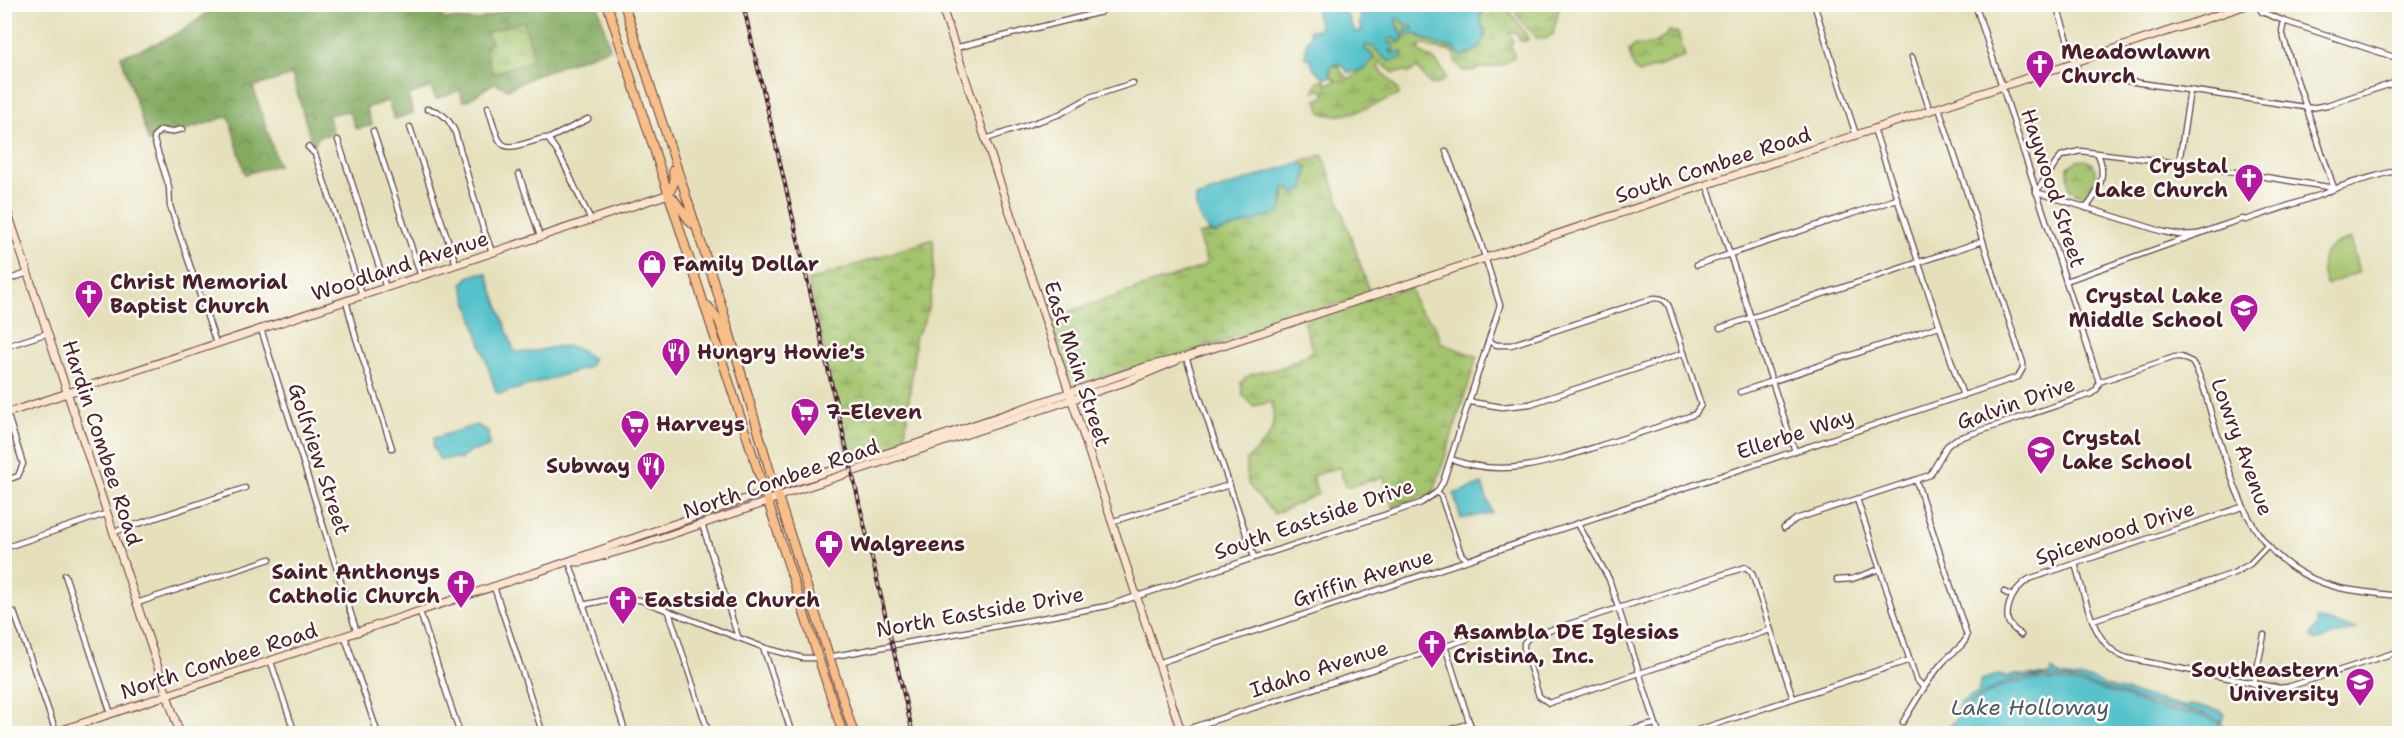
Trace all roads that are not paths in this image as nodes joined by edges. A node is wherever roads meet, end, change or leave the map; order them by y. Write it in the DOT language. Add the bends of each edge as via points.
graph roads {
  1 [pos="607,4"];
  2 [pos="624,4"];
  3 [pos="941,4"];
  4 [pos="1814,4"];
  5 [pos="1975,4"];
  6 [pos="2055,4"];
  7 [pos="2226,4"];
  8 [pos="2250,4"];
  9 [pos="2257,4"];
  10 [pos="2233,7"];
  11 [pos="1101,12"];
  12 [pos="2284,21"];
  13 [pos="955,48"];
  14 [pos="1912,57"];
  15 [pos="2400,59"];
  16 [pos="2074,63"];
  17 [pos="2400,81"];
  18 [pos="1133,82"];
  19 [pos="2002,87"];
  20 [pos="2190,90"];
  21 [pos="488,107"];
  22 [pos="2306,107"];
  23 [pos="1939,108"];
  24 [pos="427,109"];
  25 [pos="1930,111"];
  26 [pos="588,119"];
  27 [pos="410,127"];
  28 [pos="183,129"];
  29 [pos="1874,129"];
  30 [pos="373,131"];
  31 [pos="1857,135"];
  32 [pos="548,139"];
  33 [pos="986,139"];
  34 [pos="338,140"];
  35 [pos="308,147"];
  36 [pos="671,149"];
  37 [pos="1446,151"];
  38 [pos="2098,154"];
  39 [pos="2179,164"];
  40 [pos="2400,169"];
  41 [pos="519,174"];
  42 [pos="1707,184"];
  43 [pos="2334,188"];
  44 [pos="2036,192"];
  45 [pos="669,194"];
  46 [pos="1898,199"];
  47 [pos="5,203"];
  48 [pos="2085,208"];
  49 [pos="591,219"];
  50 [pos="2198,234"];
  51 [pos="540,236"];
  52 [pos="1983,241"];
  53 [pos="701,243"];
  54 [pos="492,252"];
  55 [pos="1730,255"];
  56 [pos="1486,258"];
  57 [pos="1919,263"];
  58 [pos="456,264"];
  59 [pos="1697,265"];
  60 [pos="28,273"];
  61 [pos="421,276"];
  62 [pos="4,281"];
  63 [pos="2066,281"];
  64 [pos="386,288"];
  65 [pos="362,296"];
  66 [pos="704,300"];
  67 [pos="346,301"];
  68 [pos="1751,318"];
  69 [pos="1939,326"];
  70 [pos="1720,328"];
  71 [pos="261,329"];
  72 [pos="48,333"];
  73 [pos="1490,342"];
  74 [pos="216,343"];
  75 [pos="4,347"];
  76 [pos="1684,353"];
  77 [pos="737,354"];
  78 [pos="1186,357"];
  79 [pos="1772,381"];
  80 [pos="2098,382"];
  81 [pos="1740,392"];
  82 [pos="68,393"];
  83 [pos="1070,396"];
  84 [pos="1963,396"];
  85 [pos="1471,402"];
  86 [pos="6,414"];
  87 [pos="392,448"];
  88 [pos="1795,451"];
  89 [pos="1451,459"];
  90 [pos="1916,480"];
  91 [pos="4,481"];
  92 [pos="1229,485"];
  93 [pos="245,488"];
  94 [pos="765,492"];
  95 [pos="777,492"];
  96 [pos="1437,492"];
  97 [pos="1857,499"];
  98 [pos="768,501"];
  99 [pos="2242,507"];
  100 [pos="108,513"];
  101 [pos="1112,522"];
  102 [pos="702,524"];
  103 [pos="1578,524"];
  104 [pos="1784,528"];
  105 [pos="114,532"];
  106 [pos="2267,546"];
  107 [pos="4,548"];
  108 [pos="1254,557"];
  109 [pos="270,559"];
  110 [pos="1466,559"];
  111 [pos="569,561"];
  112 [pos="2075,564"];
  113 [pos="1880,569"];
  114 [pos="65,575"];
  115 [pos="1837,580"];
  116 [pos="494,587"];
  117 [pos="2004,592"];
  118 [pos="2012,596"];
  119 [pos="2400,596"];
  120 [pos="1137,597"];
  121 [pos="137,603"];
  122 [pos="583,605"];
  123 [pos="1618,607"];
  124 [pos="14,612"];
  125 [pos="420,612"];
  126 [pos="669,612"];
  127 [pos="2093,620"];
  128 [pos="1770,630"];
  129 [pos="357,633"];
  130 [pos="2021,635"];
  131 [pos="2265,635"];
  132 [pos="345,637"];
  133 [pos="738,637"];
  134 [pos="1468,639"];
  135 [pos="1445,646"];
  136 [pos="763,647"];
  137 [pos="2400,651"];
  138 [pos="829,657"];
  139 [pos="819,658"];
  140 [pos="1910,660"];
  141 [pos="271,662"];
  142 [pos="1158,663"];
  143 [pos="1639,673"];
  144 [pos="2254,684"];
  145 [pos="1924,688"];
  146 [pos="167,696"];
  147 [pos="1793,698"];
  148 [pos="847,713"];
  149 [pos="111,714"];
  150 [pos="1903,722"];
  151 [pos="1470,723"];
  152 [pos="1656,724"];
  153 [pos="1181,732"];
  154 [pos="53,733"];
  155 [pos="180,734"];
  156 [pos="294,734"];
  157 [pos="378,734"];
  158 [pos="460,734"];
  159 [pos="543,734"];
  160 [pos="626,734"];
  161 [pos="709,734"];
  162 [pos="792,734"];
  163 [pos="843,734"];
  164 [pos="854,734"];
  165 [pos="1437,734"];
  166 [pos="1473,734"];
  167 [pos="1614,734"];
  168 [pos="1659,734"];
  169 [pos="1686,734"];
  1 -- 45 [label="main road"];
  2 -- 36 [label="main road"];
  3 -- 13 [label="main road, East Main Street"];
  4 -- 31 [label="street"];
  5 -- 19 [label="street, Haywood Street"];
  6 -- 16 [label="street"];
  7 -- 10 [label="street"];
  8 -- 10 [label="main road, South Combee Road"];
  9 -- 12 [label="street" via="2262,12"];
  10 -- 16 [label="main road, South Combee Road"];
  11 -- 13 [label="street"];
  12 -- 15 [label="street"];
  12 -- 22 [label="street" via="2282,31"];
  13 -- 33 [label="main road, East Main Street"];
  14 -- 25 [label="street"];
  16 -- 19 [label="main road, South Combee Road"];
  16 -- 20 [label="street" via="2079,74"];
  17 -- 22 [label="street" via="2327,105"];
  18 -- 33 [label="street" via="1090,97 1060,114"];
  19 -- 23 [label="main road, South Combee Road"];
  19 -- 44 [label="street, Haywood Street"];
  20 -- 22 [label="street"];
  20 -- 39 [label="street"];
  21 -- 32 [label="street" via="505,147"];
  22 -- 43 [label="street"];
  23 -- 25 [label="main road, South Combee Road"];
  23 -- 52 [label="street"];
  24 -- 54 [label="street" via="442,113 455,132"];
  25 -- 29 [label="main road, South Combee Road"];
  26 -- 32 [label="street"];
  27 -- 58 [label="street"];
  28 -- 74 [label="street" via="161,130 154,140 169,188 170,206"];
  29 -- 31 [label="main road, South Combee Road"];
  29 -- 46 [label="street"];
  30 -- 61 [label="street"];
  31 -- 42 [label="main road, South Combee Road"];
  32 -- 49 [label="street" via="559,152"];
  33 -- 83 [label="main road, East Main Street"];
  34 -- 64 [label="street"];
  35 -- 65 [label="street" via="315,154"];
  36 -- 45 [label="main road" via="674,183"];
  36 -- 53 [label="main road"];
  37 -- 56 [label="street, South Eastside Drive"];
  38 -- 39 [label="street"];
  38 -- 44 [label="street" via="2079,151 2061,156"];
  38 -- 48 [label="street" via="2102,163 2101,183"];
  39 -- 43 [label="street"];
  40 -- 43 [label="street"];
  41 -- 51 [label="street"];
  42 -- 55 [label="street"];
  42 -- 56 [label="main road, South Combee Road"];
  43 -- 50 [label="street"];
  44 -- 48 [label="street"];
  44 -- 63 [label="street, Haywood Street"];
  45 -- 49 [label="main road, Woodland Avenue"];
  45 -- 53 [label="main road" via="683,209"];
  45 -- 66 [label="main road"];
  46 -- 55 [label="street"];
  46 -- 57 [label="street"];
  47 -- 60 [label="main road, Hardin Combee Road"];
  48 -- 50 [label="street" via="2180,235"];
  49 -- 51 [label="main road, Woodland Avenue"];
  50 -- 63 [label="street"];
  51 -- 54 [label="main road, Woodland Avenue"];
  52 -- 57 [label="street"];
  52 -- 84 [label="street, Ellerbe Way" via="2023,363 2014,379"];
  53 -- 77 [label="main road"];
  54 -- 58 [label="main road, Woodland Avenue"];
  55 -- 59 [label="street"];
  55 -- 68 [label="street"];
  56 -- 73 [label="street, South Eastside Drive" via="1500,305"];
  56 -- 78 [label="main road, South Combee Road"];
  57 -- 68 [label="street"];
  57 -- 69 [label="street"];
  58 -- 61 [label="main road, Woodland Avenue"];
  60 -- 62 [label="street"];
  60 -- 72 [label="main road, Hardin Combee Road"];
  61 -- 64 [label="main road, Woodland Avenue"];
  63 -- 80 [label="street, Haywood Street"];
  64 -- 65 [label="main road, Woodland Avenue"];
  65 -- 67 [label="main road, Woodland Avenue"];
  66 -- 77 [label="main road" via="719,321 728,347"];
  66 -- 94 [label="main road"];
  67 -- 71 [label="main road, Woodland Avenue"];
  67 -- 87 [label="street"];
  68 -- 70 [label="street"];
  68 -- 79 [label="street"];
  69 -- 79 [label="street"];
  69 -- 84 [label="street"];
  71 -- 74 [label="main road, Woodland Avenue"];
  71 -- 129 [label="street, Golfview Street"];
  72 -- 75 [label="street"];
  72 -- 82 [label="main road, Hardin Combee Road"];
  73 -- 76 [label="street" via="1511,345 1654,298 1669,307"];
  73 -- 85 [label="street, South Eastside Drive"];
  74 -- 82 [label="main road, Woodland Avenue"];
  76 -- 85 [label="street" via="1530,404 1502,407"];
  76 -- 89 [label="street" via="1701,405 1695,414 1536,466 1492,469"];
  77 -- 95 [label="main road"];
  78 -- 83 [label="main road, South Combee Road" via="1163,361"];
  78 -- 92 [label="street"];
  79 -- 81 [label="street"];
  79 -- 88 [label="street"];
  80 -- 90 [label="street, Galvin Drive" via="2091,394 1956,440 1947,446 1930,475"];
  80 -- 99 [label="street, Lowry Avenue" via="2175,357 2187,359 2195,366"];
  82 -- 86 [label="main road, Woodland Avenue"];
  82 -- 100 [label="main road, Hardin Combee Road"];
  83 -- 95 [label="main road, North Combee Road"];
  83 -- 101 [label="main road, East Main Street"];
  84 -- 88 [label="street, Ellerbe Way"];
  85 -- 89 [label="street, South Eastside Drive"];
  86 -- 91 [label="street" via="23,464 18,476"];
  88 -- 103 [label="street, Ellerbe Way"];
  89 -- 96 [label="street, South Eastside Drive"];
  90 -- 97 [label="street, Galvin Drive"];
  90 -- 145 [label="street" via="1966,631 1966,640"];
  92 -- 101 [label="street"];
  92 -- 108 [label="street"];
  93 -- 105 [label="street"];
  94 -- 95 [label="main road, North Combee Road"];
  94 -- 98 [label="main road"];
  94 -- 111 [label="main road, North Combee Road"];
  95 -- 98 [label="main road, North Combee Road"];
  95 -- 138 [label="main road"];
  96 -- 108 [label="street, South Eastside Drive" via="1421,503"];
  96 -- 110 [label="street"];
  97 -- 104 [label="street, Galvin Drive" via="1796,519"];
  97 -- 113 [label="street"];
  98 -- 102 [label="main road, North Combee Road"];
  98 -- 139 [label="main road"];
  99 -- 106 [label="street, Lowry Avenue"];
  99 -- 112 [label="street, Spicewood Drive"];
  100 -- 105 [label="main road, Hardin Combee Road"];
  100 -- 107 [label="street"];
  101 -- 120 [label="main road, East Main Street"];
  102 -- 111 [label="main road, North Combee Road" via="582,562"];
  102 -- 133 [label="street"];
  103 -- 110 [label="street, Griffin Avenue"];
  103 -- 123 [label="street" via="1606,572"];
  105 -- 121 [label="main road, Hardin Combee Road"];
  106 -- 119 [label="street, Lowry Avenue" via="2315,580 2341,588"];
  106 -- 127 [label="street" via="2250,564 2232,574"];
  108 -- 120 [label="street, South Eastside Drive"];
  109 -- 121 [label="street"];
  110 -- 142 [label="street, Griffin Avenue"];
  111 -- 116 [label="main road, North Combee Road"];
  111 -- 122 [label="street"];
  112 -- 118 [label="street, Spicewood Drive" via="2029,579"];
  112 -- 127 [label="street"];
  113 -- 115 [label="street"];
  113 -- 140 [label="street"];
  114 -- 149 [label="street"];
  116 -- 125 [label="main road, North Combee Road"];
  116 -- 159 [label="street"];
  117 -- 118 [label="street"];
  118 -- 130 [label="street" via="2008,620"];
  120 -- 138 [label="street, North Eastside Drive" via="1107,606"];
  120 -- 142 [label="main road, East Main Street"];
  121 -- 146 [label="main road, Hardin Combee Road"];
  122 -- 126 [label="street" via="629,598"];
  122 -- 160 [label="street"];
  123 -- 128 [label="street" via="1743,567 1749,568"];
  123 -- 143 [label="street"];
  123 -- 143 [label="street" via="1534,635 1526,639 1524,648 1541,699 1549,703"];
  124 -- 154 [label="street"];
  125 -- 129 [label="main road, North Combee Road"];
  125 -- 158 [label="street"];
  126 -- 133 [label="street"];
  126 -- 161 [label="street"];
  127 -- 144 [label="street" via="2101,639 2120,656"];
  128 -- 143 [label="street"];
  128 -- 147 [label="street"];
  129 -- 132 [label="main road, North Combee Road"];
  131 -- 144 [label="street"];
  132 -- 141 [label="main road, North Combee Road"];
  132 -- 157 [label="street"];
  133 -- 136 [label="street"];
  134 -- 135 [label="street, Idaho Avenue"];
  135 -- 151 [label="street"];
  135 -- 153 [label="street, Idaho Avenue"];
  136 -- 139 [label="street" via="803,658"];
  136 -- 162 [label="street"];
  137 -- 144 [label="street" via="2288,687"];
  138 -- 148 [label="main road"];
  139 -- 148 [label="main road" via="827,666"];
  139 -- 163 [label="main road"];
  140 -- 145 [label="street" via="1916,679"];
  140 -- 147 [label="street"];
  141 -- 146 [label="main road, North Combee Road"];
  141 -- 156 [label="street"];
  142 -- 153 [label="main road, East Main Street"];
  143 -- 152 [label="street"];
  145 -- 150 [label="street"];
  146 -- 149 [label="main road, North Combee Road"];
  146 -- 155 [label="main road, Hardin Combee Road"];
  147 -- 169 [label="street"];
  148 -- 164 [label="main road"];
  149 -- 154 [label="main road, North Combee Road"];
  151 -- 165 [label="street"];
  151 -- 166 [label="street"];
  152 -- 167 [label="street"];
  152 -- 168 [label="street"];
}
